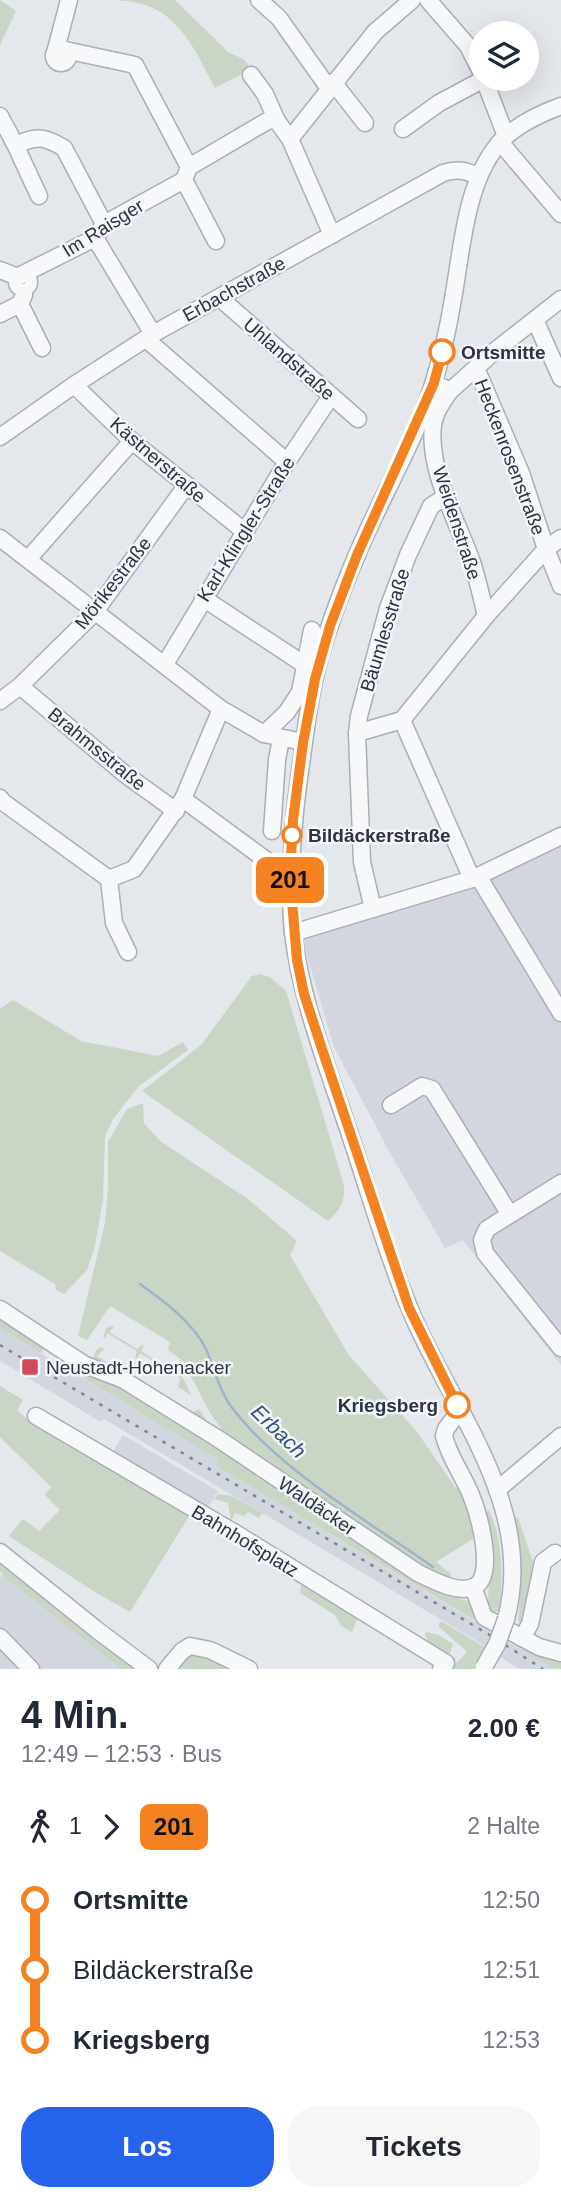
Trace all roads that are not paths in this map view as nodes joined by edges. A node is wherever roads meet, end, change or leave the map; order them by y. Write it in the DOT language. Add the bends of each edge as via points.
graph roads {
  1 [pos="69,0"];
  2 [pos="259,0"];
  3 [pos="412,0"];
  4 [pos="428,0"];
  5 [pos="469,48"];
  6 [pos="251,75"];
  7 [pos="332,86"];
  8 [pos="469,87"];
  9 [pos="488,91"];
  10 [pos="561,106"];
  11 [pos="0,116"];
  12 [pos="277,121"];
  13 [pos="365,123"];
  14 [pos="403,129"];
  15 [pos="290,139"];
  16 [pos="503,139"];
  17 [pos="20,149"];
  18 [pos="187,173"];
  19 [pos="479,176"];
  20 [pos="40,196"];
  21 [pos="561,214"];
  22 [pos="104,223"];
  23 [pos="332,235"];
  24 [pos="95,238"];
  25 [pos="216,241"];
  26 [pos="0,270"];
  27 [pos="22,279"];
  28 [pos="220,298"];
  29 [pos="561,299"];
  30 [pos="20,304"];
  31 [pos="0,314"];
  32 [pos="535,320"];
  33 [pos="149,337"];
  34 [pos="42,348"];
  35 [pos="475,368"];
  36 [pos="561,378"];
  37 [pos="434,383"];
  38 [pos="74,385"];
  39 [pos="450,391"];
  40 [pos="331,396"];
  41 [pos="358,419"];
  42 [pos="0,437"];
  43 [pos="132,440"];
  44 [pos="287,462"];
  45 [pos="186,486"];
  46 [pos="445,497"];
  47 [pos="244,531"];
  48 [pos="0,538"];
  49 [pos="561,538"];
  50 [pos="546,549"];
  51 [pos="29,558"];
  52 [pos="561,586"];
  53 [pos="203,598"];
  54 [pos="94,613"];
  55 [pos="486,616"];
  56 [pos="312,630"];
  57 [pos="165,664"];
  58 [pos="305,666"];
  59 [pos="20,686"];
  60 [pos="0,701"];
  61 [pos="221,709"];
  62 [pos="402,720"];
  63 [pos="357,733"];
  64 [pos="264,734"];
  65 [pos="281,739"];
  66 [pos="303,743"];
  67 [pos="0,798"];
  68 [pos="180,805"];
  69 [pos="272,831"];
  70 [pos="561,836"];
  71 [pos="266,860"];
  72 [pos="475,877"];
  73 [pos="109,879"];
  74 [pos="373,909"];
  75 [pos="293,933"];
  76 [pos="128,952"];
  77 [pos="561,1013"];
  78 [pos="391,1105"];
  79 [pos="561,1183"];
  80 [pos="509,1213"];
  81 [pos="0,1309"];
  82 [pos="561,1348"];
  83 [pos="460,1410"];
  84 [pos="36,1416"];
  85 [pos="561,1436"];
  86 [pos="496,1490"];
  87 [pos="0,1552"];
  88 [pos="555,1553"];
  89 [pos="474,1587"];
  90 [pos="0,1637"];
  91 [pos="522,1638"];
  92 [pos="561,1653"];
  93 [pos="484,1668"];
  94 [pos="31,1669"];
  95 [pos="149,1669"];
  96 [pos="167,1669"];
  97 [pos="249,1669"];
  98 [pos="441,1669"];
  1 -- 18 [label="street" via="60,52 135,65"];
  2 -- 7 [label="street" via="279,18"];
  3 -- 7 [label="street" via="375,32"];
  4 -- 5 [label="street"];
  6 -- 12 [label="street"];
  7 -- 13 [label="street"];
  7 -- 15 [label="street"];
  8 -- 14 [label="street"];
  9 -- 16 [label="street"];
  10 -- 16 [label="street"];
  11 -- 17 [label="street"];
  12 -- 15 [label="street"];
  12 -- 18 [label="street, Im Raisger" via="269,120"];
  15 -- 23 [label="street"];
  16 -- 19 [label="street"];
  16 -- 21 [label="street"];
  17 -- 20 [label="street"];
  17 -- 22 [label="street" via="36,137 64,148"];
  18 -- 22 [label="street, Im Raisger"];
  18 -- 25 [label="street"];
  19 -- 23 [label="street, Erbachstraße" via="464,170 443,173"];
  19 -- 37 [label="street"];
  22 -- 24 [label="street, Im Raisger"];
  23 -- 28 [label="street, Erbachstraße"];
  24 -- 27 [label="street, Im Raisger"];
  24 -- 33 [label="street"];
  26 -- 27 [label="street"];
  27 -- 30 [label="street"];
  28 -- 33 [label="street, Erbachstraße"];
  28 -- 40 [label="street, Uhlandstraße"];
  29 -- 32 [label="street, Weidenstraße"];
  30 -- 31 [label="street"];
  30 -- 34 [label="street"];
  32 -- 35 [label="street, Weidenstraße"];
  32 -- 36 [label="street"];
  33 -- 38 [label="street, Erbachstraße"];
  33 -- 44 [label="street"];
  35 -- 39 [label="street, Weidenstraße"];
  35 -- 50 [label="street, Heckenrosenstraße" via="521,473"];
  37 -- 39 [label="street"];
  37 -- 66 [label="street" via="337,604 315,679"];
  38 -- 42 [label="street, Erbachstraße"];
  38 -- 43 [label="street, Kästnerstraße"];
  39 -- 46 [label="street, Weidenstraße" via="433,428"];
  40 -- 41 [label="street, Uhlandstraße"];
  40 -- 44 [label="street, Karl-Klingler-Straße"];
  43 -- 45 [label="street, Kästnerstraße"];
  43 -- 51 [label="street"];
  44 -- 47 [label="street, Karl-Klingler-Straße"];
  45 -- 47 [label="street, Kästnerstraße"];
  45 -- 54 [label="street, Mörikestraße"];
  46 -- 55 [label="street, Weidenstraße" via="470,556"];
  46 -- 63 [label="street, Bäumlesstraße" via="431,506 388,608"];
  47 -- 53 [label="street, Karl-Klingler-Straße"];
  48 -- 51 [label="street"];
  49 -- 50 [label="street"];
  50 -- 52 [label="street, Heckenrosenstraße"];
  50 -- 55 [label="street"];
  51 -- 54 [label="street"];
  53 -- 57 [label="street, Karl-Klingler-Straße"];
  53 -- 58 [label="street"];
  54 -- 57 [label="street"];
  54 -- 59 [label="street, Mörikestraße"];
  55 -- 62 [label="street"];
  56 -- 58 [label="street"];
  57 -- 61 [label="street"];
  58 -- 64 [label="street" via="300,692"];
  59 -- 60 [label="street, Mörikestraße"];
  59 -- 68 [label="street, Brahmsstraße" via="126,775"];
  61 -- 64 [label="street"];
  61 -- 68 [label="street"];
  62 -- 63 [label="street"];
  62 -- 72 [label="street"];
  63 -- 74 [label="street, Bäumlesstraße" via="362,862"];
  64 -- 65 [label="street"];
  65 -- 66 [label="street"];
  65 -- 69 [label="street"];
  66 -- 75 [label="street" via="290,862"];
  67 -- 73 [label="street"];
  68 -- 71 [label="street, Brahmsstraße"];
  68 -- 73 [label="street" via="134,869"];
  70 -- 72 [label="street"];
  72 -- 74 [label="street"];
  72 -- 77 [label="street"];
  73 -- 76 [label="street" via="114,923"];
  74 -- 75 [label="street"];
  75 -- 83 [label="street" via="304,994 400,1284"];
  78 -- 80 [label="street" via="422,1086 432,1089"];
  79 -- 80 [label="street"];
  80 -- 82 [label="street" via="487,1229 482,1240 485,1253"];
  81 -- 89 [label="street, Waldäcker" via="85,1365 122,1379 158,1401 418,1573 443,1584"];
  83 -- 86 [label="street"];
  83 -- 89 [label="street" via="444,1436 479,1520 485,1570"];
  84 -- 98 [label="street, Bahnhofsplatz" via="446,1662"];
  85 -- 86 [label="street"];
  86 -- 93 [label="street, bridge" via="506,1521 511,1597 497,1644"];
  87 -- 95 [label="street"];
  88 -- 91 [label="street" via="543,1562 530,1624"];
  89 -- 91 [label="street" via="484,1617"];
  90 -- 94 [label="street"];
  91 -- 92 [label="street"];
  96 -- 97 [label="street" via="190,1646 210,1650"];
}
